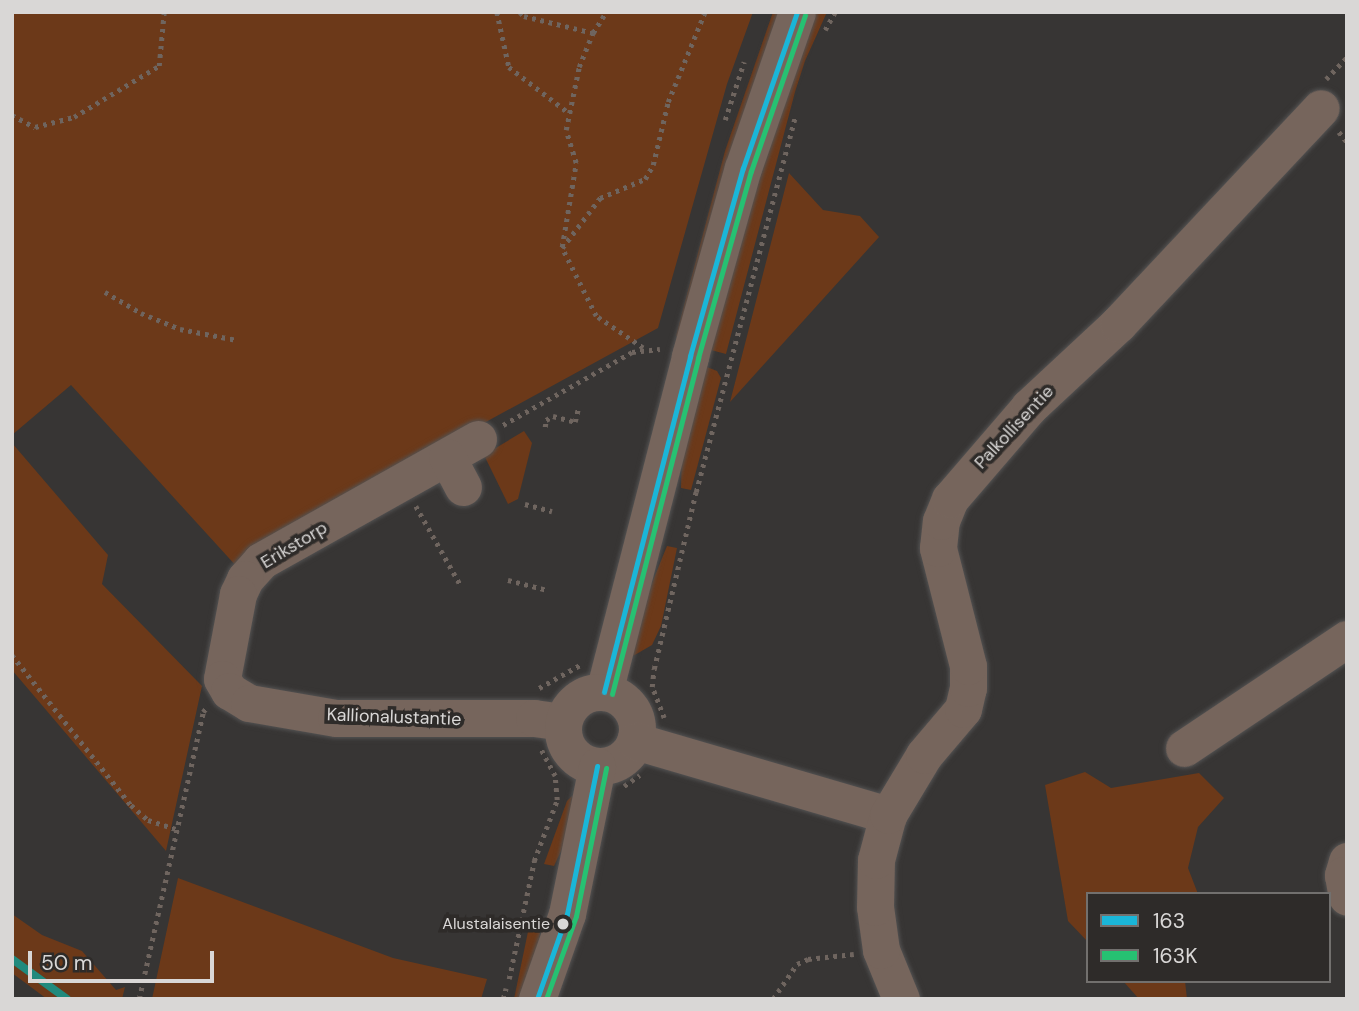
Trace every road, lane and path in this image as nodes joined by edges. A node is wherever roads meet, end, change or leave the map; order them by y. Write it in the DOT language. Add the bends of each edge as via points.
graph roads {
  1 [pos="163,12"];
  2 [pos="497,12"];
  3 [pos="520,12"];
  4 [pos="606,12"];
  5 [pos="705,12"];
  6 [pos="835,12"];
  7 [pos="810,23"];
  8 [pos="593,33"];
  9 [pos="1321,108"];
  10 [pos="797,111"];
  11 [pos="569,113"];
  12 [pos="12,115"];
  13 [pos="562,248"];
  14 [pos="105,292"];
  15 [pos="237,340"];
  16 [pos="643,348"];
  17 [pos="662,349"];
  18 [pos="578,409"];
  19 [pos="545,426"];
  20 [pos="478,439"];
  21 [pos="402,482"];
  22 [pos="526,505"];
  23 [pos="552,511"];
  24 [pos="508,580"];
  25 [pos="460,584"];
  26 [pos="547,590"];
  27 [pos="1347,639"];
  28 [pos="12,655"];
  29 [pos="654,669"];
  30 [pos="229,691"];
  31 [pos="604,692"];
  32 [pos="551,735"];
  33 [pos="1184,748"];
  34 [pos="639,757"];
  35 [pos="610,777"];
  36 [pos="888,814"];
  37 [pos="176,829"];
  38 [pos="1347,861"];
  39 [pos="1347,897"];
  40 [pos="881,950"];
  41 [pos="139,999"];
  42 [pos="503,999"];
  43 [pos="537,999"];
  44 [pos="773,999"];
  45 [pos="901,999"];
  1 -- 12 [label="path" via="159,66 74,117 35,127"];
  2 -- 11 [label="path" via="509,67"];
  3 -- 8 [label="path"];
  4 -- 8 [label="path"];
  5 -- 13 [label="path" via="668,102 653,165 645,179 600,198"];
  6 -- 7 [label="path"];
  7 -- 31 [label="street" via="739,181"];
  8 -- 11 [label="path" via="579,67"];
  9 -- 36 [label="street, Palkollisentie" via="1118,324 1029,407 950,499 940,521 939,548 968,666 968,688 963,709 924,755"];
  10 -- 29 [label="path"];
  11 -- 13 [label="path" via="566,130 576,163"];
  13 -- 16 [label="path" via="596,316"];
  14 -- 15 [label="path" via="180,329"];
  16 -- 17 [label="path"];
  16 -- 20 [label="path"];
  18 -- 19 [label="path" via="575,422 553,416"];
  20 -- 21 [label="street, Erikstorp" via="455,472"];
  21 -- 25 [label="path"];
  21 -- 30 [label="street, Erikstorp" via="261,561 245,579 224,658 222,678"];
  22 -- 23 [label="path"];
  24 -- 26 [label="path"];
  27 -- 33 [label="street"];
  28 -- 37 [label="path" via="131,804 148,820"];
  30 -- 32 [label="street, Kallionalustantie" via="248,704 336,718 534,718"];
  30 -- 37 [label="path" via="203,712"];
  31 -- 32 [label="street" via="575,702"];
  31 -- 34 [label="street" via="629,706 636,723"];
  32 -- 35 [label="street"];
  32 -- 42 [label="path" via="557,800 534,861"];
  34 -- 35 [label="path"];
  34 -- 35 [label="street" via="631,750 616,762"];
  34 -- 36 [label="street"];
  35 -- 43 [label="street"];
  36 -- 40 [label="street" via="876,860 875,906"];
  37 -- 41 [label="path"];
  38 -- 39 [label="street" via="1343,875"];
  40 -- 44 [label="path" via="808,959 797,964"];
  40 -- 45 [label="street"];
}
